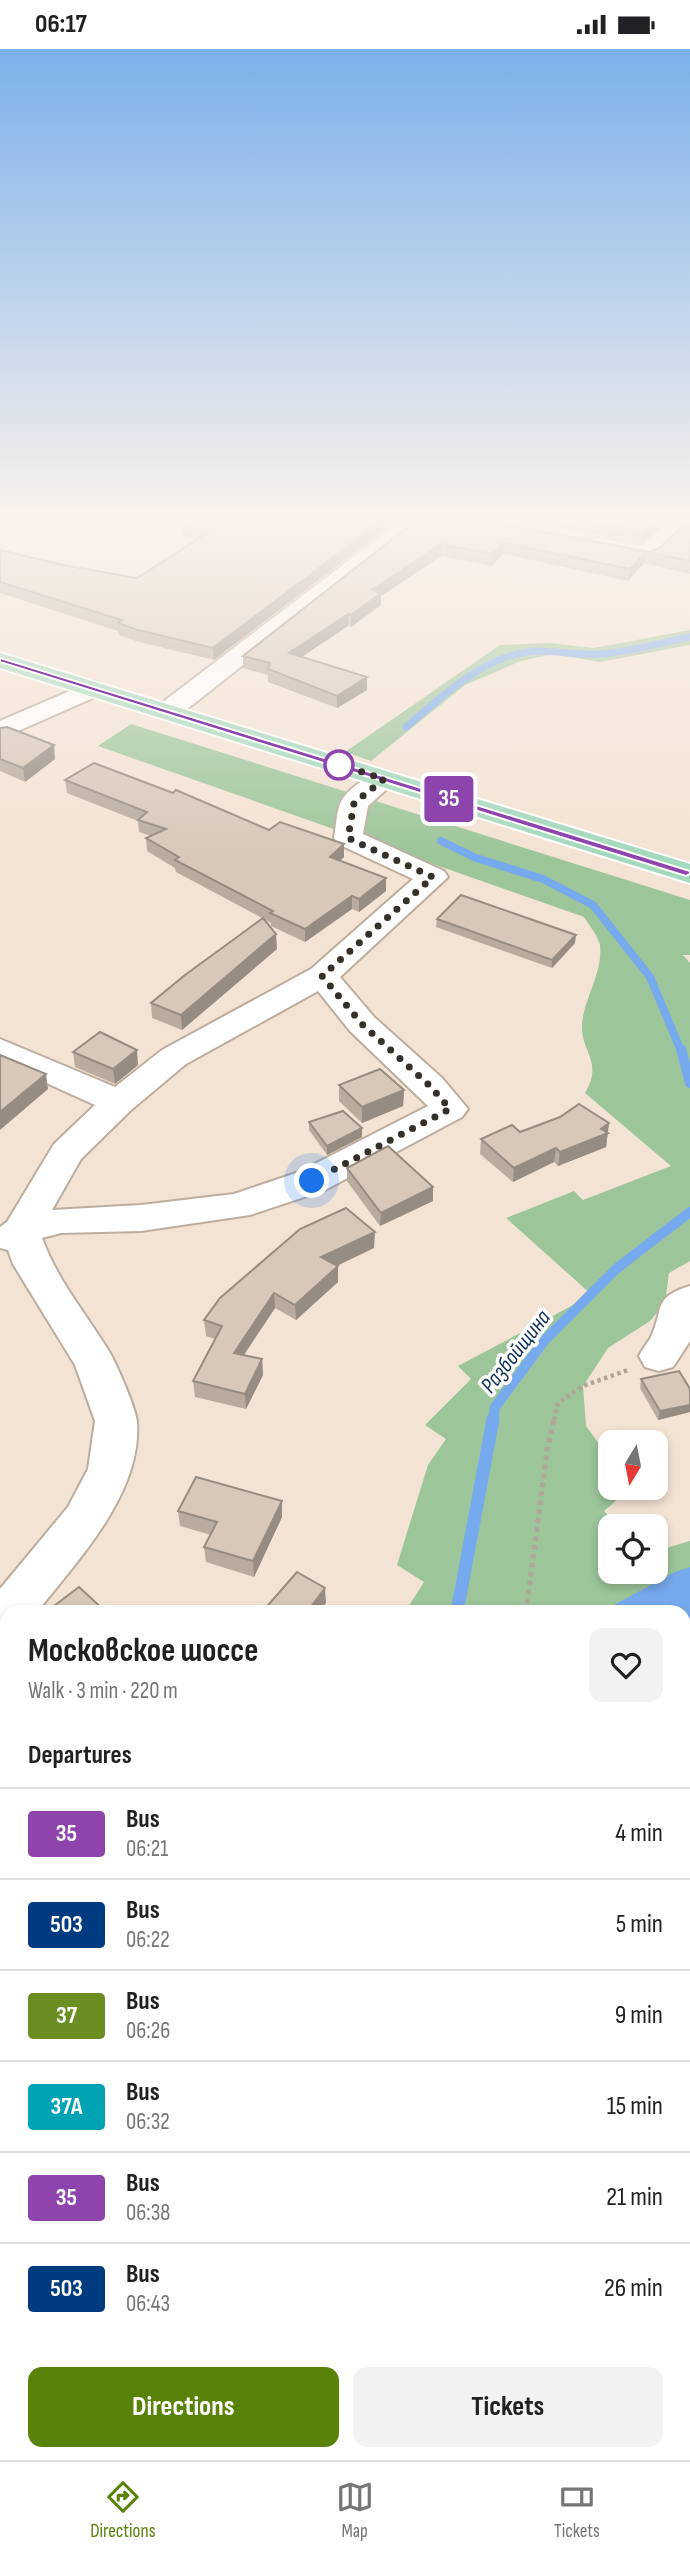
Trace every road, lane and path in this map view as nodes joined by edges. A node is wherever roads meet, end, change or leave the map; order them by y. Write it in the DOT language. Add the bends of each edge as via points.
graph roads {
  1 [pos="271,632"];
  2 [pos="0,660"];
  3 [pos="93,688"];
  4 [pos="168,711"];
  5 [pos="0,731"];
  6 [pos="384,779"];
  7 [pos="690,874"];
  8 [pos="322,976"];
  9 [pos="0,1049"];
  10 [pos="118,1102"];
  11 [pos="10,1238"];
  12 [pos="690,1300"];
  13 [pos="659,1356"];
  14 [pos="15,1605"];
  15 [pos="527,1605"];
  1 -- 4 [label="street"];
  2 -- 3 [label="main road"];
  3 -- 4 [label="main road"];
  3 -- 5 [label="street"];
  4 -- 6 [label="main road"];
  6 -- 7 [label="main road"];
  6 -- 8 [label="street" via="354,803 348,838 433,877"];
  8 -- 10 [label="street" via="174,1057"];
  8 -- 11 [label="street" via="362,1024 450,1109 312,1181 237,1206 141,1218 61,1220"];
  9 -- 10 [label="street"];
  10 -- 11 [label="street" via="67,1152"];
  11 -- 14 [label="street" via="32,1264 94,1363 116,1421 110,1469 84,1520"];
  12 -- 13 [label="street" via="677,1312 671,1339"];
  13 -- 15 [label="path" via="583,1386 558,1403 547,1451"];
}
